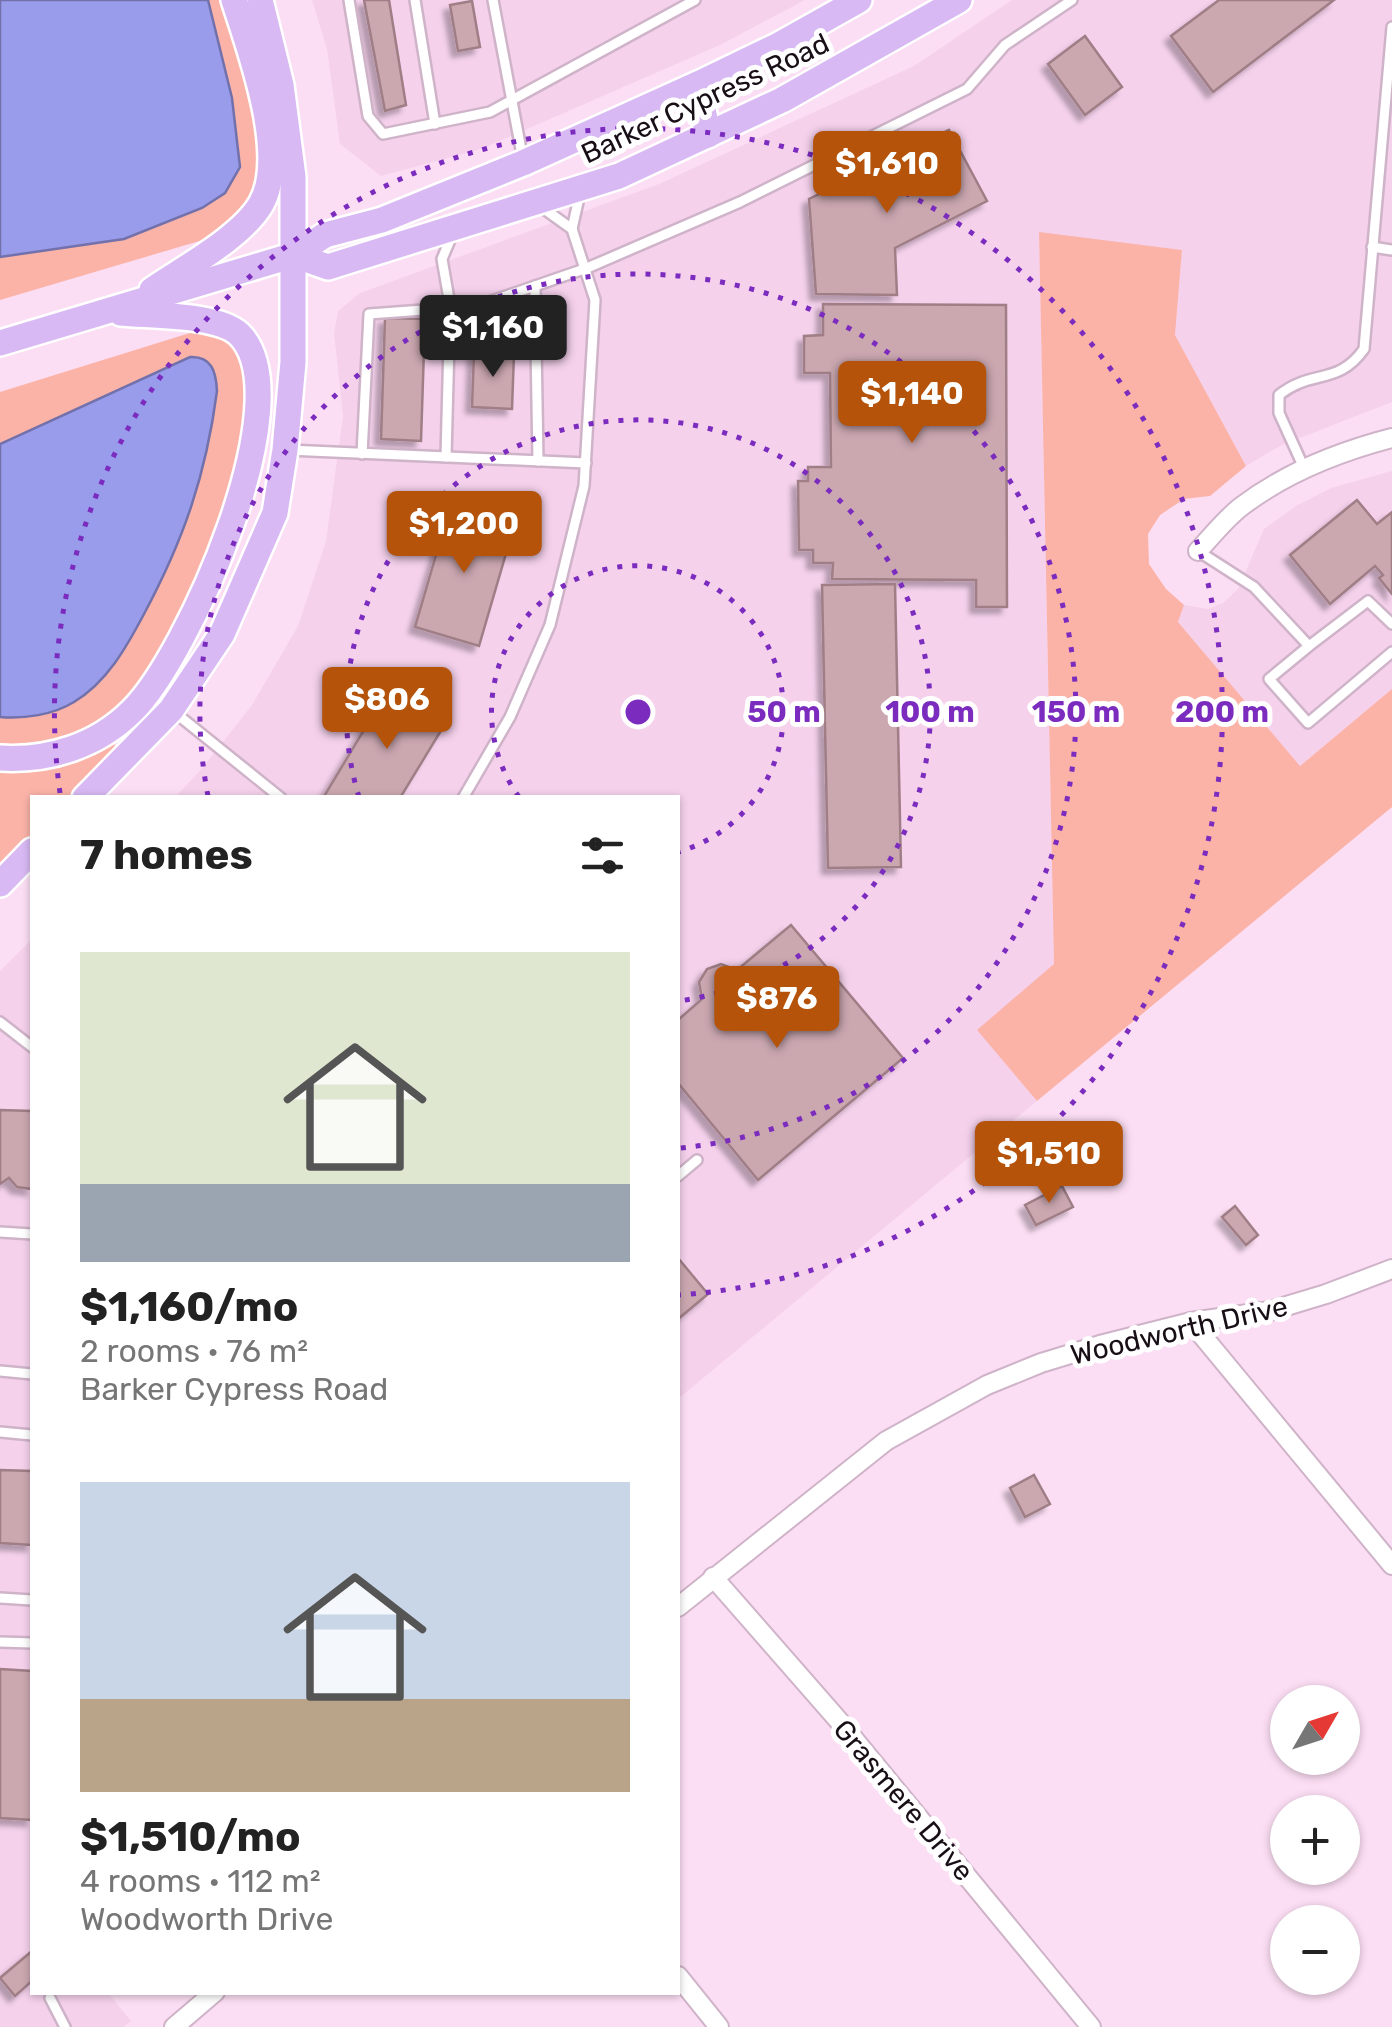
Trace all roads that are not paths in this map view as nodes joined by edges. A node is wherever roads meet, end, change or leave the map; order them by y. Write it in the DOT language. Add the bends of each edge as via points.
graph roads {
  1 [pos="234,0"];
  2 [pos="260,0"];
  3 [pos="349,0"];
  4 [pos="415,0"];
  5 [pos="493,0"];
  6 [pos="694,0"];
  7 [pos="858,0"];
  8 [pos="1072,0"];
  9 [pos="946,3"];
  10 [pos="1392,27"];
  11 [pos="698,84"];
  12 [pos="511,100"];
  13 [pos="435,124"];
  14 [pos="708,135"];
  15 [pos="523,163"];
  16 [pos="580,189"];
  17 [pos="536,203"];
  18 [pos="456,226"];
  19 [pos="572,229"];
  20 [pos="414,239"];
  21 [pos="1372,247"];
  22 [pos="1392,250"];
  23 [pos="294,255"];
  24 [pos="442,259"];
  25 [pos="587,268"];
  26 [pos="536,286"];
  27 [pos="134,303"];
  28 [pos="450,305"];
  29 [pos="106,311"];
  30 [pos="0,342"];
  31 [pos="1392,438"];
  32 [pos="285,450"];
  33 [pos="362,454"];
  34 [pos="446,457"];
  35 [pos="538,461"];
  36 [pos="586,463"];
  37 [pos="1304,468"];
  38 [pos="1198,550"];
  39 [pos="1392,624"];
  40 [pos="1310,646"];
  41 [pos="1392,652"];
  42 [pos="171,710"];
  43 [pos="0,758"];
  44 [pos="88,795"];
  45 [pos="277,795"];
  46 [pos="465,795"];
  47 [pos="30,853"];
  48 [pos="0,884"];
  49 [pos="0,1022"];
  50 [pos="30,1045"];
  51 [pos="697,1160"];
  52 [pos="680,1174"];
  53 [pos="0,1232"];
  54 [pos="30,1234"];
  55 [pos="1392,1268"];
  56 [pos="1192,1322"];
  57 [pos="0,1372"];
  58 [pos="30,1374"];
  59 [pos="0,1432"];
  60 [pos="30,1434"];
  61 [pos="1392,1565"];
  62 [pos="713,1577"];
  63 [pos="0,1598"];
  64 [pos="30,1600"];
  65 [pos="680,1605"];
  66 [pos="0,1642"];
  67 [pos="30,1643"];
  68 [pos="680,1978"];
  69 [pos="211,1995"];
  70 [pos="50,1998"];
  71 [pos="65,2027"];
  72 [pos="174,2027"];
  73 [pos="719,2027"];
  74 [pos="1091,2027"];
  1 -- 27 [label="main road" via="269,137 271,174 261,203 241,227"];
  2 -- 23 [label="main road" via="290,136"];
  3 -- 13 [label="lane" via="368,116 384,134"];
  4 -- 13 [label="lane"];
  5 -- 12 [label="lane"];
  6 -- 12 [label="lane"];
  7 -- 11 [label="main road, Barker Cypress Road"];
  8 -- 25 [label="lane" via="1005,46 967,89 740,202"];
  9 -- 14 [label="main road, Barker Cypress Road" via="782,100"];
  10 -- 21 [label="lane"];
  11 -- 14 [label="main road"];
  11 -- 15 [label="main road, Barker Cypress Road"];
  12 -- 13 [label="lane" via="490,112"];
  12 -- 15 [label="lane"];
  14 -- 16 [label="main road, Barker Cypress Road"];
  15 -- 23 [label="main road, Barker Cypress Road" via="382,220 326,235"];
  16 -- 17 [label="main road, Barker Cypress Road"];
  16 -- 19 [label="lane"];
  17 -- 18 [label="main road, Barker Cypress Road"];
  17 -- 19 [label="lane"];
  18 -- 20 [label="main road, Barker Cypress Road"];
  18 -- 24 [label="lane"];
  19 -- 25 [label="lane"];
  20 -- 23 [label="main road, Barker Cypress Road" via="328,267"];
  20 -- 24 [label="lane"];
  21 -- 22 [label="lane"];
  21 -- 37 [label="lane" via="1364,348 1351,367 1293,384 1279,395 1279,413"];
  23 -- 27 [label="main road, Barker Cypress Road"];
  23 -- 32 [label="main road"];
  24 -- 28 [label="lane"];
  25 -- 26 [label="lane"];
  25 -- 36 [label="lane" via="596,300"];
  26 -- 28 [label="lane" via="478,306"];
  26 -- 35 [label="lane"];
  27 -- 29 [label="main road, Barker Cypress Road"];
  28 -- 33 [label="lane" via="369,314"];
  28 -- 34 [label="lane"];
  29 -- 30 [label="main road, Barker Cypress Road"];
  29 -- 43 [label="main road" via="216,322 236,330 252,355 260,393 248,463 220,555 144,698 116,726 81,745"];
  31 -- 37 [label="street"];
  32 -- 33 [label="lane"];
  32 -- 42 [label="main road" via="274,512 222,634"];
  33 -- 34 [label="lane"];
  34 -- 35 [label="lane"];
  35 -- 36 [label="lane"];
  36 -- 46 [label="lane" via="550,626 510,717"];
  37 -- 38 [label="street" via="1240,507"];
  38 -- 40 [label="lane" via="1254,588"];
  39 -- 40 [label="lane" via="1368,601"];
  40 -- 41 [label="lane" via="1269,679 1308,724"];
  42 -- 44 [label="main road"];
  42 -- 45 [label="lane"];
  47 -- 48 [label="main road"];
  49 -- 50 [label="lane"];
  51 -- 52 [label="lane"];
  53 -- 54 [label="lane"];
  55 -- 56 [label="street, Woodworth Drive" via="1270,1311"];
  56 -- 61 [label="street"];
  56 -- 62 [label="street, Woodworth Drive" via="1041,1363 929,1414 841,1474"];
  57 -- 58 [label="lane"];
  59 -- 60 [label="lane"];
  62 -- 65 [label="street, Woodworth Drive"];
  62 -- 74 [label="street, Grasmere Drive"];
  63 -- 64 [label="lane"];
  66 -- 67 [label="lane"];
  68 -- 73 [label="street"];
  69 -- 72 [label="street"];
  70 -- 71 [label="lane"];
}
